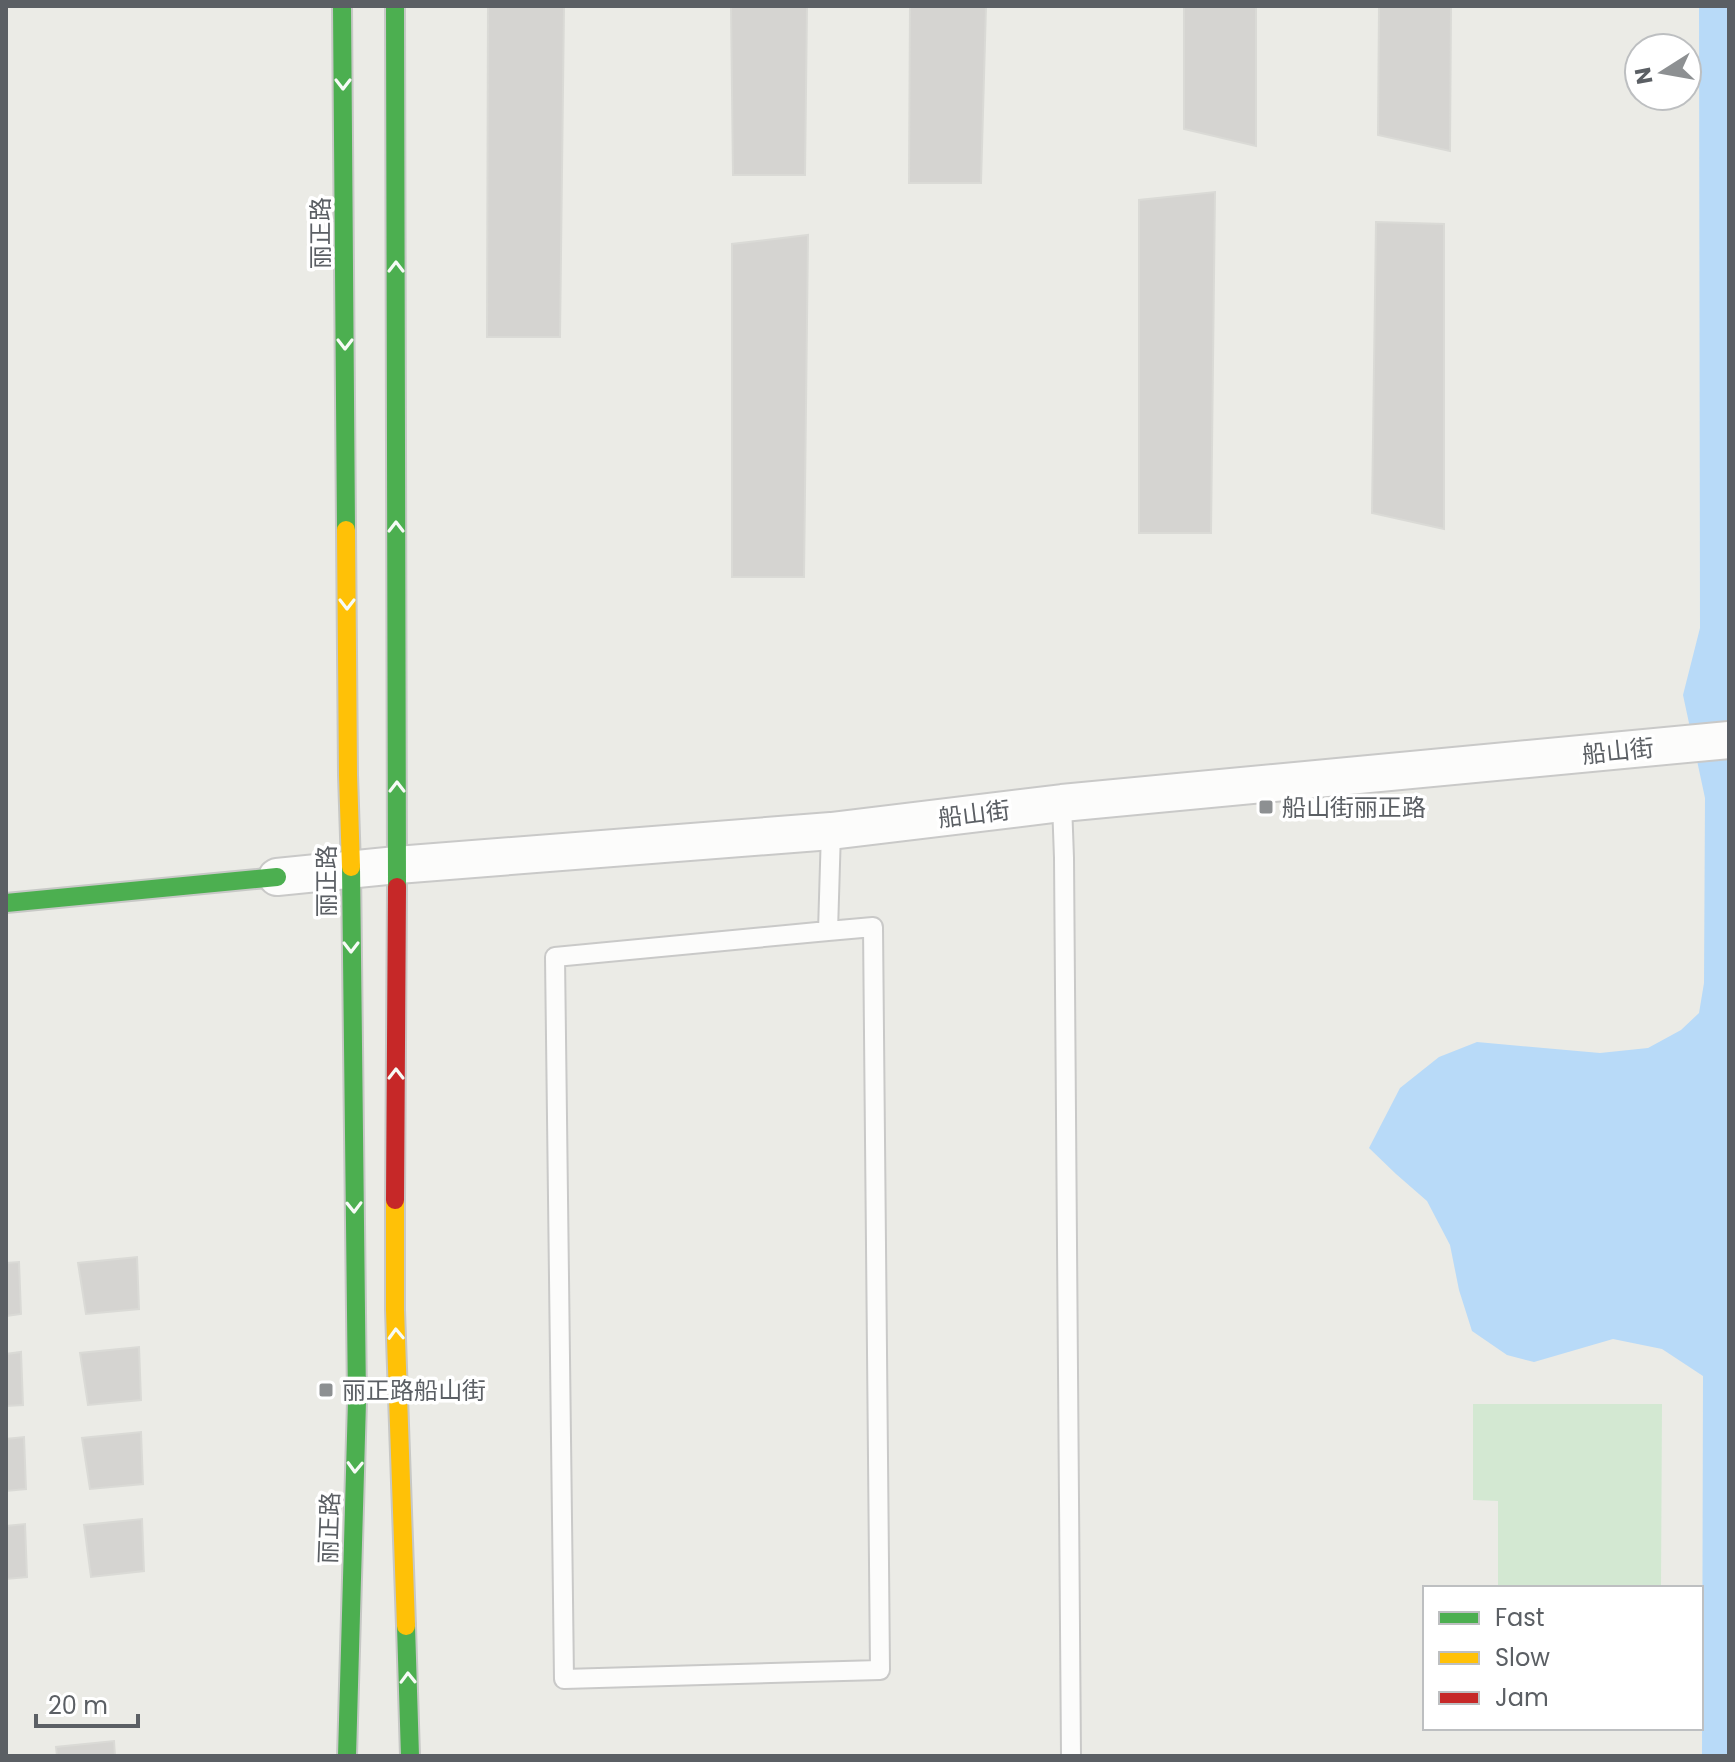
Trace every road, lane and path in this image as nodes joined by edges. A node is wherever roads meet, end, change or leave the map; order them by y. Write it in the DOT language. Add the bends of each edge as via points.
graph roads {
  1 [pos="342,6"];
  2 [pos="395,6"];
  3 [pos="1729,740"];
  4 [pos="1062,803"];
  5 [pos="831,831"];
  6 [pos="397,865"];
  7 [pos="351,869"];
  8 [pos="277,877"];
  9 [pos="6,903"];
  10 [pos="828,931"];
  11 [pos="347,1756"];
  12 [pos="410,1756"];
  13 [pos="1071,1756"];
  1 -- 7 [label="street, 丽正路, one-way"];
  6 -- 2 [label="street, one-way"];
  3 -- 4 [label="street, 船山街"];
  4 -- 5 [label="street, 船山街"];
  4 -- 13 [label="lane"];
  5 -- 6 [label="street, 船山街"];
  5 -- 10 [label="lane"];
  6 -- 7 [label="street, 船山街"];
  12 -- 6 [label="street, one-way" via="395,1310"];
  7 -- 8 [label="street, 船山街"];
  7 -- 11 [label="street, 丽正路, one-way" via="357,1401"];
  8 -- 9 [label="street"];
  10 -- 10 [label="lane" via="555,957 564,1679 880,1670 873,927"];
}
